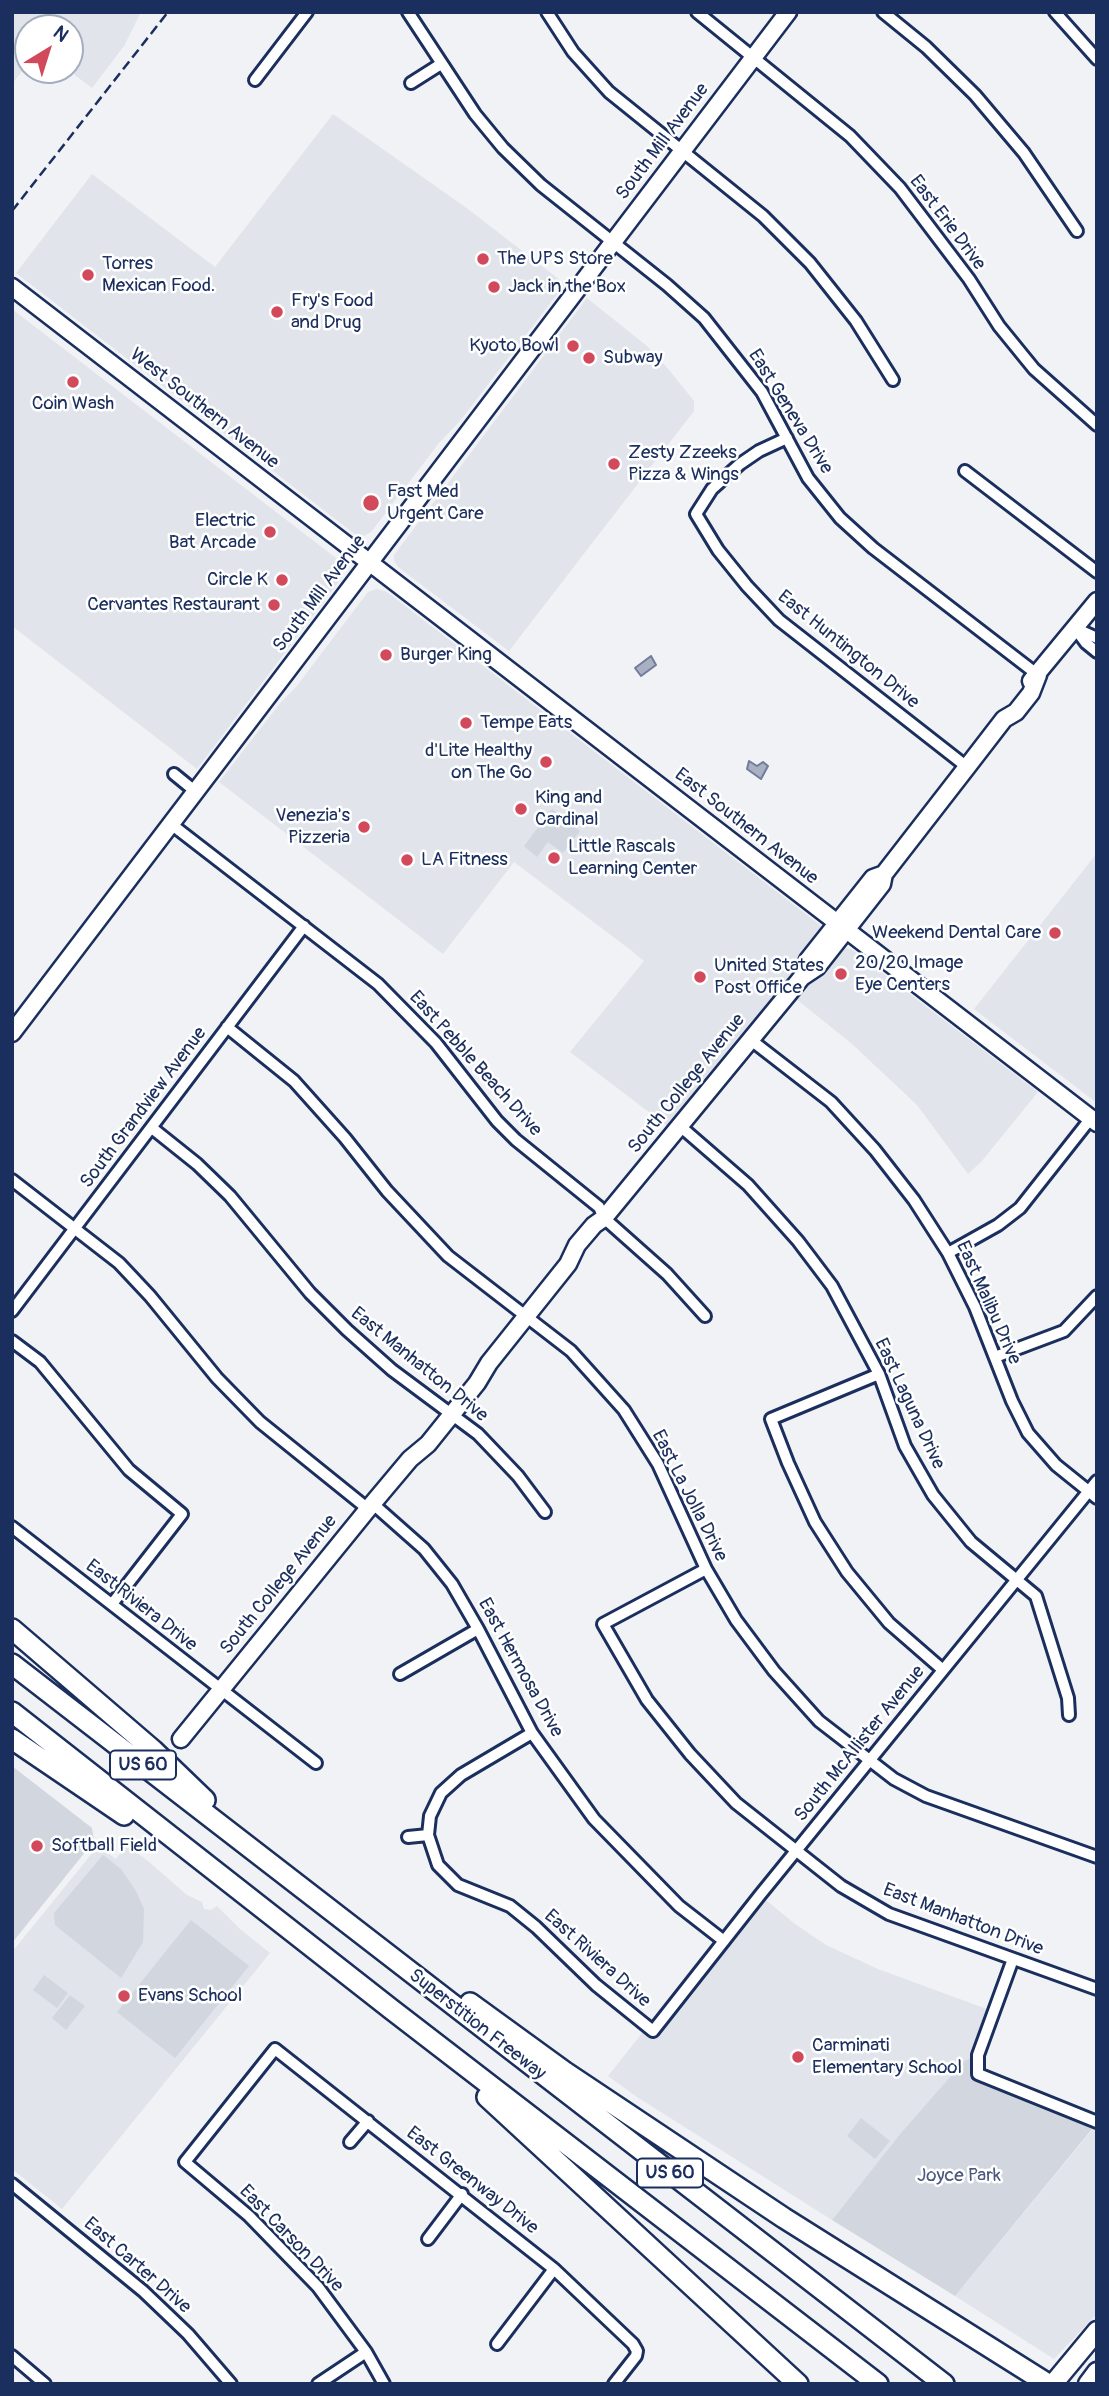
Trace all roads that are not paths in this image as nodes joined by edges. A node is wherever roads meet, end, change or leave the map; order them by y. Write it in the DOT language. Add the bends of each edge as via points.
graph roads {
  1 [pos="307,12"];
  2 [pos="408,12"];
  3 [pos="547,12"];
  4 [pos="697,12"];
  5 [pos="788,12"];
  6 [pos="883,12"];
  7 [pos="1055,12"];
  8 [pos="752,58"];
  9 [pos="1097,59"];
  10 [pos="441,64"];
  11 [pos="255,80"];
  12 [pos="411,83"];
  13 [pos="681,152"];
  14 [pos="1077,231"];
  15 [pos="613,243"];
  16 [pos="12,287"];
  17 [pos="893,380"];
  18 [pos="1097,425"];
  19 [pos="787,438"];
  20 [pos="965,471"];
  21 [pos="369,564"];
  22 [pos="1097,572"];
  23 [pos="1097,601"];
  24 [pos="1075,628"];
  25 [pos="1097,638"];
  26 [pos="1097,652"];
  27 [pos="1038,675"];
  28 [pos="967,766"];
  29 [pos="174,774"];
  30 [pos="196,792"];
  31 [pos="171,824"];
  32 [pos="304,926"];
  33 [pos="842,927"];
  34 [pos="227,1027"];
  35 [pos="12,1033"];
  36 [pos="751,1040"];
  37 [pos="1094,1121"];
  38 [pos="680,1126"];
  39 [pos="152,1128"];
  40 [pos="12,1180"];
  41 [pos="604,1218"];
  42 [pos="75,1228"];
  43 [pos="948,1253"];
  44 [pos="1097,1296"];
  45 [pos="12,1311"];
  46 [pos="526,1315"];
  47 [pos="705,1317"];
  48 [pos="12,1341"];
  49 [pos="996,1357"];
  50 [pos="879,1374"];
  51 [pos="448,1412"];
  52 [pos="1097,1481"];
  53 [pos="1093,1495"];
  54 [pos="370,1506"];
  55 [pos="545,1512"];
  56 [pos="12,1527"];
  57 [pos="706,1569"];
  58 [pos="1015,1579"];
  59 [pos="112,1604"];
  60 [pos="12,1629"];
  61 [pos="478,1629"];
  62 [pos="12,1664"];
  63 [pos="943,1670"];
  64 [pos="400,1674"];
  65 [pos="220,1690"];
  66 [pos="12,1712"];
  67 [pos="1069,1714"];
  68 [pos="531,1733"];
  69 [pos="12,1739"];
  70 [pos="181,1739"];
  71 [pos="869,1761"];
  72 [pos="316,1763"];
  73 [pos="428,1835"];
  74 [pos="408,1837"];
  75 [pos="795,1851"];
  76 [pos="1097,1857"];
  77 [pos="273,1867"];
  78 [pos="269,1914"];
  79 [pos="724,1941"];
  80 [pos="1013,1959"];
  81 [pos="396,1962"];
  82 [pos="1097,1989"];
  83 [pos="391,2009"];
  84 [pos="653,2031"];
  85 [pos="368,2121"];
  86 [pos="1097,2122"];
  87 [pos="351,2142"];
  88 [pos="185,2162"];
  89 [pos="12,2184"];
  90 [pos="461,2194"];
  91 [pos="428,2239"];
  92 [pos="554,2269"];
  93 [pos="1097,2331"];
  94 [pos="497,2344"];
  95 [pos="366,2352"];
  96 [pos="12,2356"];
  97 [pos="1097,2372"];
  98 [pos="228,2379"];
  99 [pos="45,2384"];
  100 [pos="214,2384"];
  101 [pos="318,2384"];
  102 [pos="384,2384"];
  103 [pos="614,2384"];
  104 [pos="797,2384"];
  105 [pos="878,2384"];
  106 [pos="944,2384"];
  107 [pos="1048,2384"];
  108 [pos="1053,2384"];
  109 [pos="1088,2384"];
  1 -- 11 [label="street"];
  2 -- 10 [label="street, East Geneva Drive"];
  3 -- 13 [label="street" via="573,52 609,92"];
  4 -- 8 [label="street, East Erie Drive"];
  5 -- 8 [label="main road, South Mill Avenue"];
  6 -- 14 [label="street" via="975,95 1024,153"];
  7 -- 9 [label="street"];
  8 -- 13 [label="main road, South Mill Avenue"];
  8 -- 18 [label="street, East Erie Drive" via="850,136 900,188 1034,369"];
  10 -- 12 [label="street"];
  10 -- 15 [label="street, East Geneva Drive" via="503,148"];
  13 -- 15 [label="main road, South Mill Avenue"];
  13 -- 17 [label="street" via="762,216 810,263 856,321"];
  15 -- 19 [label="street, East Geneva Drive" via="704,318 762,393"];
  15 -- 21 [label="main road, South Mill Avenue"];
  16 -- 21 [label="main road, West Southern Avenue"];
  19 -- 27 [label="street, East Geneva Drive" via="808,478 840,518"];
  19 -- 28 [label="street, East Huntington Drive" via="740,464 712,489 696,514 718,550 779,620"];
  20 -- 22 [label="street"];
  21 -- 30 [label="main road, South Mill Avenue"];
  21 -- 33 [label="main road, East Southern Avenue"];
  23 -- 24 [label="main road, South College Avenue"];
  24 -- 25 [label="street"];
  24 -- 26 [label="street"];
  24 -- 27 [label="main road, South College Avenue"];
  27 -- 28 [label="main road, South College Avenue" via="1031,693"];
  28 -- 33 [label="main road, South College Avenue" via="884,874 882,884"];
  29 -- 30 [label="street"];
  30 -- 31 [label="main road, South Mill Avenue"];
  31 -- 32 [label="street, East Pebble Beach Drive"];
  31 -- 35 [label="main road, South Mill Avenue"];
  32 -- 34 [label="street, South Grandview Avenue"];
  32 -- 41 [label="street, East Pebble Beach Drive" via="392,998 436,1043 497,1121 599,1208"];
  33 -- 36 [label="main road, South College Avenue" via="808,960 802,977"];
  33 -- 37 [label="main road, East Southern Avenue"];
  34 -- 39 [label="street, South Grandview Avenue"];
  34 -- 46 [label="street, East La Jolla Drive" via="294,1081 448,1256"];
  36 -- 38 [label="main road, South College Avenue"];
  36 -- 43 [label="street, East Malibu Drive" via="831,1102 914,1200"];
  37 -- 43 [label="street" via="1020,1208"];
  38 -- 41 [label="main road, South College Avenue"];
  38 -- 50 [label="street, East Laguna Drive" via="748,1185 798,1241 832,1286"];
  39 -- 42 [label="street, South Grandview Avenue"];
  39 -- 51 [label="street, East Manhatton Drive" via="230,1196 329,1314"];
  40 -- 42 [label="street, East Hermosa Drive"];
  41 -- 46 [label="main road, South College Avenue" via="593,1241"];
  41 -- 47 [label="street, East Pebble Beach Drive" via="667,1274"];
  42 -- 45 [label="street, South Grandview Avenue"];
  42 -- 54 [label="street, East Hermosa Drive" via="130,1273 260,1422"];
  43 -- 49 [label="street, East Malibu Drive"];
  44 -- 49 [label="street" via="1064,1331"];
  46 -- 51 [label="main road, South College Avenue" via="489,1363 470,1375"];
  46 -- 57 [label="street, East La Jolla Drive" via="571,1351 624,1410 658,1464"];
  48 -- 59 [label="street" via="40,1362 129,1469 182,1514"];
  49 -- 53 [label="street, East Malibu Drive" via="1028,1433 1056,1465"];
  50 -- 58 [label="street, East Laguna Drive" via="905,1446 933,1495 971,1542"];
  50 -- 63 [label="street" via="771,1419 815,1522 847,1572 889,1623"];
  51 -- 54 [label="main road, South College Avenue" via="421,1437 410,1459"];
  51 -- 55 [label="street, East Manhatton Drive" via="478,1434 519,1476"];
  52 -- 53 [label="street, South McAllister Avenue"];
  53 -- 58 [label="street, South McAllister Avenue"];
  54 -- 61 [label="street, East Hermosa Drive" via="424,1549 452,1584"];
  54 -- 65 [label="main road, South College Avenue"];
  56 -- 59 [label="street, East Riviera Drive"];
  57 -- 71 [label="street, East La Jolla Drive" via="774,1671 819,1721"];
  57 -- 75 [label="street, East Manhatton Drive" via="603,1624 647,1700 690,1754 736,1803"];
  58 -- 63 [label="street, South McAllister Avenue"];
  58 -- 67 [label="street, East Laguna Drive" via="1036,1596"];
  59 -- 65 [label="street, East Riviera Drive"];
  60 -- 77 [label="highway" via="153,1750"];
  61 -- 64 [label="street"];
  61 -- 68 [label="street, East Hermosa Drive"];
  62 -- 77 [label="highway, Superstition Freeway / US 60"];
  63 -- 71 [label="street, South McAllister Avenue"];
  65 -- 70 [label="main road, South College Avenue"];
  65 -- 72 [label="street, East Riviera Drive"];
  66 -- 78 [label="highway, Superstition Freeway / US 60"];
  68 -- 73 [label="street" via="461,1775 441,1793 430,1816"];
  68 -- 79 [label="street, East Hermosa Drive" via="594,1819 679,1906"];
  69 -- 78 [label="highway"];
  71 -- 75 [label="street, South McAllister Avenue"];
  71 -- 76 [label="street, East La Jolla Drive" via="926,1796"];
  73 -- 74 [label="street"];
  73 -- 84 [label="street, East Riviera Drive" via="438,1865 458,1885 510,1906"];
  75 -- 79 [label="street, South McAllister Avenue"];
  75 -- 80 [label="street, East Manhatton Drive" via="889,1914"];
  77 -- 81 [label="highway, Superstition Freeway / US 60"];
  78 -- 83 [label="highway, Superstition Freeway / US 60"];
  79 -- 84 [label="street, South McAllister Avenue"];
  80 -- 82 [label="street, East Manhatton Drive"];
  80 -- 86 [label="street" via="978,2055 978,2074"];
  81 -- 106 [label="highway, Superstition Freeway / US 60"];
  81 -- 107 [label="highway" via="463,1998 784,2218"];
  83 -- 104 [label="highway"];
  83 -- 105 [label="highway, Superstition Freeway / US 60"];
  85 -- 87 [label="street"];
  85 -- 88 [label="street, East Greenway Drive" via="275,2049"];
  85 -- 90 [label="street, East Greenway Drive"];
  88 -- 95 [label="street, East Carson Drive" via="249,2216 318,2287"];
  89 -- 98 [label="street, East Carter Drive" via="143,2291"];
  90 -- 91 [label="street"];
  90 -- 92 [label="street, East Greenway Drive"];
  92 -- 94 [label="street"];
  92 -- 103 [label="street, East Greenway Drive" via="637,2351"];
  93 -- 108 [label="main road"];
  95 -- 101 [label="street"];
  95 -- 102 [label="street, East Carson Drive"];
  96 -- 99 [label="street"];
  97 -- 109 [label="main road"];
  98 -- 100 [label="street"];
}
